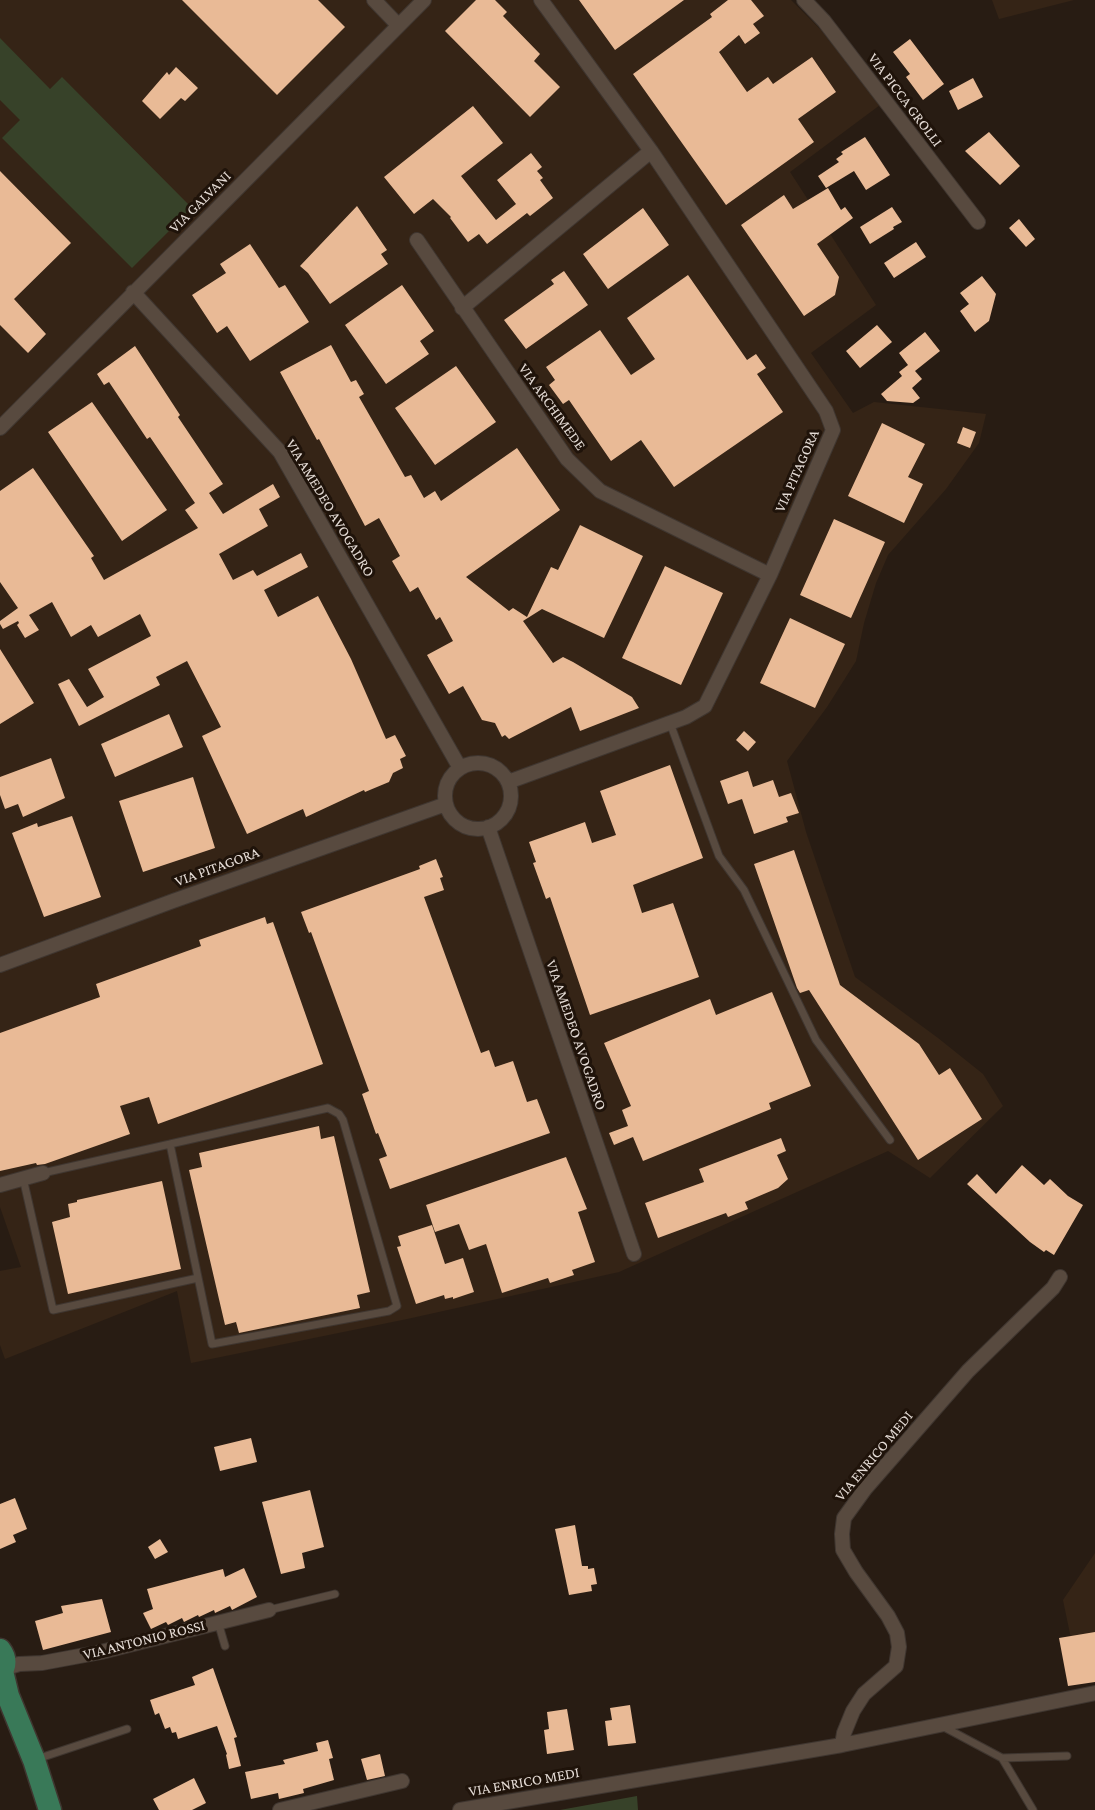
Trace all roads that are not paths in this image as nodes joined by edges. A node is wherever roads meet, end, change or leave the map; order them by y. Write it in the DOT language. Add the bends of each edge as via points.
graph roads {
  1 [pos="374,0"];
  2 [pos="424,0"];
  3 [pos="541,0"];
  4 [pos="804,0"];
  5 [pos="398,25"];
  6 [pos="651,151"];
  7 [pos="978,222"];
  8 [pos="417,240"];
  9 [pos="133,292"];
  10 [pos="462,308"];
  11 [pos="0,428"];
  12 [pos="770,574"];
  13 [pos="670,723"];
  14 [pos="460,768"];
  15 [pos="508,782"];
  16 [pos="446,804"];
  17 [pos="488,827"];
  18 [pos="0,965"];
  19 [pos="890,1140"];
  20 [pos="170,1144"];
  21 [pos="43,1173"];
  22 [pos="23,1178"];
  23 [pos="0,1185"];
  24 [pos="634,1254"];
  25 [pos="1060,1277"];
  26 [pos="198,1278"];
  27 [pos="335,1594"];
  28 [pos="269,1610"];
  29 [pos="218,1623"];
  30 [pos="225,1646"];
  31 [pos="4,1671"];
  32 [pos="1095,1693"];
  33 [pos="939,1725"];
  34 [pos="127,1729"];
  35 [pos="842,1745"];
  36 [pos="1067,1756"];
  37 [pos="1002,1758"];
  38 [pos="34,1760"];
  39 [pos="402,1781"];
  40 [pos="50,1810"];
  41 [pos="280,1810"];
  42 [pos="459,1810"];
  43 [pos="1033,1810"];
  1 -- 5 [label="street"];
  2 -- 5 [label="street, VIA GALVANI"];
  3 -- 6 [label="street, VIA PITAGORA"];
  4 -- 7 [label="street, VIA PICCA GROLLI"];
  5 -- 9 [label="street, VIA GALVANI"];
  6 -- 10 [label="street"];
  6 -- 12 [label="street, VIA PITAGORA" via="826,411 834,430"];
  8 -- 10 [label="street, VIA ARCHIMEDE"];
  9 -- 11 [label="street, VIA GALVANI"];
  9 -- 14 [label="street, VIA AMEDEO AVOGADRO" via="280,452"];
  10 -- 12 [label="street, VIA ARCHIMEDE" via="567,459 600,491"];
  12 -- 13 [label="street, VIA PITAGORA" via="705,706"];
  13 -- 15 [label="street, VIA PITAGORA"];
  13 -- 19 [label="lane" via="719,856 744,890 816,1040"];
  14 -- 15 [label="street" via="471,763 493,766"];
  14 -- 16 [label="street" via="447,784"];
  15 -- 17 [label="street" via="510,804 498,822"];
  16 -- 17 [label="street" via="458,822 467,827"];
  16 -- 18 [label="street, VIA PITAGORA"];
  17 -- 24 [label="street, VIA AMEDEO AVOGADRO"];
  20 -- 21 [label="lane"];
  20 -- 26 [label="lane"];
  20 -- 26 [label="lane" via="328,1108 339,1114 397,1306 389,1311 212,1344"];
  21 -- 22 [label="street"];
  22 -- 23 [label="street"];
  22 -- 26 [label="lane" via="53,1310"];
  25 -- 35 [label="street, VIA ENRICO MEDI" via="968,1371 844,1518 843,1550 888,1616 899,1647 896,1665 864,1694 853,1711"];
  27 -- 28 [label="lane"];
  28 -- 29 [label="street, VIA ANTONIO ROSSI"];
  29 -- 30 [label="lane"];
  29 -- 31 [label="street, VIA ANTONIO ROSSI"];
  31 -- 38 [label="main road, VIA ANTONIO ROSSI"];
  32 -- 33 [label="street, VIA ENRICO MEDI"];
  33 -- 35 [label="street, VIA ENRICO MEDI"];
  33 -- 37 [label="lane"];
  34 -- 38 [label="lane"];
  35 -- 42 [label="street, VIA ENRICO MEDI"];
  36 -- 37 [label="lane"];
  37 -- 43 [label="lane"];
  38 -- 40 [label="main road, VIA ANTONIO ROSSI"];
  39 -- 41 [label="street"];
}
